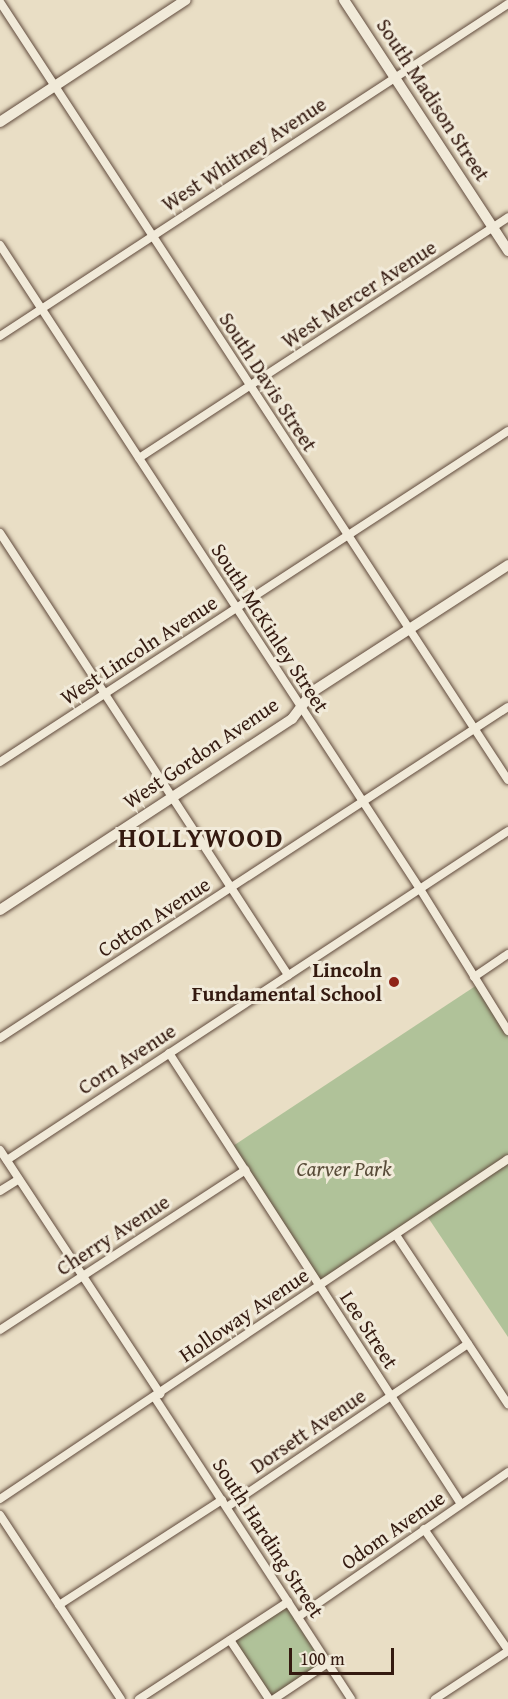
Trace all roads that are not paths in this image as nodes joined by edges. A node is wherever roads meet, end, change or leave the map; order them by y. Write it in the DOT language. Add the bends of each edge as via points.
graph roads {
  1 [pos="186,0"];
  2 [pos="345,0"];
  3 [pos="0,2"];
  4 [pos="508,4"];
  5 [pos="395,76"];
  6 [pos="54,86"];
  7 [pos="0,122"];
  8 [pos="508,217"];
  9 [pos="493,227"];
  10 [pos="151,236"];
  11 [pos="0,245"];
  12 [pos="508,251"];
  13 [pos="41,308"];
  14 [pos="0,336"];
  15 [pos="250,386"];
  16 [pos="508,431"];
  17 [pos="138,458"];
  18 [pos="0,533"];
  19 [pos="347,535"];
  20 [pos="3,546"];
  21 [pos="508,565"];
  22 [pos="236,609"];
  23 [pos="409,630"];
  24 [pos="105,694"];
  25 [pos="299,706"];
  26 [pos="508,707"];
  27 [pos="475,729"];
  28 [pos="0,762"];
  29 [pos="508,780"];
  30 [pos="173,796"];
  31 [pos="363,803"];
  32 [pos="508,831"];
  33 [pos="232,887"];
  34 [pos="420,889"];
  35 [pos="0,910"];
  36 [pos="508,954"];
  37 [pos="288,975"];
  38 [pos="474,977"];
  39 [pos="508,1031"];
  40 [pos="0,1038"];
  41 [pos="169,1053"];
  42 [pos="0,1150"];
  43 [pos="508,1159"];
  44 [pos="7,1160"];
  45 [pos="245,1170"];
  46 [pos="20,1179"];
  47 [pos="0,1191"];
  48 [pos="396,1235"];
  49 [pos="83,1277"];
  50 [pos="320,1285"];
  51 [pos="0,1330"];
  52 [pos="468,1344"];
  53 [pos="157,1396"];
  54 [pos="391,1397"];
  55 [pos="508,1404"];
  56 [pos="508,1472"];
  57 [pos="0,1499"];
  58 [pos="224,1503"];
  59 [pos="461,1504"];
  60 [pos="0,1515"];
  61 [pos="424,1529"];
  62 [pos="288,1602"];
  63 [pos="59,1605"];
  64 [pos="298,1617"];
  65 [pos="230,1640"];
  66 [pos="508,1650"];
  67 [pos="328,1663"];
  68 [pos="121,1699"];
  69 [pos="139,1699"];
  70 [pos="269,1699"];
  71 [pos="274,1699"];
  72 [pos="351,1699"];
  73 [pos="435,1699"];
  1 -- 6 [label="street"];
  2 -- 5 [label="street, South Madison Street"];
  3 -- 6 [label="street, South Davis Street"];
  4 -- 5 [label="street, West Whitney Avenue"];
  5 -- 9 [label="street, South Madison Street"];
  5 -- 10 [label="street, West Whitney Avenue"];
  6 -- 7 [label="street"];
  6 -- 10 [label="street, South Davis Street"];
  8 -- 9 [label="street, West Mercer Avenue"];
  9 -- 12 [label="street, South Madison Street"];
  9 -- 15 [label="street, West Mercer Avenue"];
  10 -- 13 [label="street, West Whitney Avenue"];
  10 -- 15 [label="street, South Davis Street"];
  11 -- 13 [label="street, South McKinley Street"];
  13 -- 14 [label="street, West Whitney Avenue"];
  13 -- 17 [label="street, South McKinley Street"];
  15 -- 17 [label="street, West Mercer Avenue"];
  15 -- 19 [label="street, South Davis Street"];
  16 -- 19 [label="street, West Lincoln Avenue"];
  17 -- 22 [label="street, South McKinley Street"];
  18 -- 20 [label="street"];
  19 -- 22 [label="street, West Lincoln Avenue"];
  19 -- 23 [label="street, South Davis Street"];
  20 -- 24 [label="street"];
  21 -- 23 [label="street, West Gordon Avenue"];
  22 -- 24 [label="street, West Lincoln Avenue"];
  22 -- 25 [label="street, South McKinley Street"];
  23 -- 25 [label="street, West Gordon Avenue" via="312,692"];
  23 -- 27 [label="street, South Davis Street"];
  24 -- 28 [label="street, West Lincoln Avenue"];
  24 -- 30 [label="street"];
  25 -- 30 [label="street, West Gordon Avenue" via="292,719"];
  25 -- 31 [label="street, South McKinley Street"];
  26 -- 27 [label="street, Cotton Avenue"];
  27 -- 29 [label="street, South Davis Street"];
  27 -- 31 [label="street, Cotton Avenue"];
  30 -- 33 [label="street"];
  30 -- 35 [label="street, West Gordon Avenue"];
  31 -- 33 [label="street, Cotton Avenue"];
  31 -- 34 [label="street, South McKinley Street"];
  32 -- 34 [label="street, Corn Avenue"];
  33 -- 37 [label="street"];
  33 -- 40 [label="street, Cotton Avenue"];
  34 -- 37 [label="street, Corn Avenue"];
  34 -- 38 [label="street, South McKinley Street"];
  36 -- 38 [label="street"];
  37 -- 41 [label="street, Corn Avenue"];
  38 -- 39 [label="street, South McKinley Street"];
  41 -- 44 [label="street, Corn Avenue"];
  41 -- 45 [label="street, Lee Street"];
  42 -- 44 [label="street, South Harding Street"];
  43 -- 48 [label="street, Holloway Avenue"];
  44 -- 46 [label="street, South Harding Street"];
  45 -- 49 [label="street, Cherry Avenue"];
  45 -- 50 [label="street, Lee Street"];
  46 -- 47 [label="street"];
  46 -- 49 [label="street, South Harding Street"];
  48 -- 50 [label="street, Holloway Avenue"];
  48 -- 52 [label="street"];
  49 -- 51 [label="street, Cherry Avenue"];
  49 -- 53 [label="street, South Harding Street"];
  50 -- 53 [label="street, Holloway Avenue"];
  50 -- 54 [label="street, Lee Street"];
  52 -- 54 [label="street, Dorsett Avenue"];
  52 -- 55 [label="street"];
  53 -- 57 [label="street, Holloway Avenue"];
  53 -- 58 [label="street, South Harding Street"];
  54 -- 58 [label="street, Dorsett Avenue"];
  54 -- 59 [label="street, Lee Street"];
  56 -- 59 [label="street, Odom Avenue"];
  58 -- 62 [label="street, South Harding Street"];
  58 -- 63 [label="street, Dorsett Avenue"];
  59 -- 61 [label="street, Odom Avenue"];
  60 -- 63 [label="street"];
  61 -- 64 [label="street, Odom Avenue"];
  61 -- 66 [label="street"];
  62 -- 64 [label="street, South Harding Street"];
  62 -- 65 [label="street"];
  63 -- 68 [label="street"];
  64 -- 67 [label="street, South Harding Street"];
  65 -- 69 [label="street"];
  65 -- 70 [label="street"];
  66 -- 73 [label="street"];
  67 -- 71 [label="street"];
  67 -- 72 [label="street, South Harding Street"];
}
